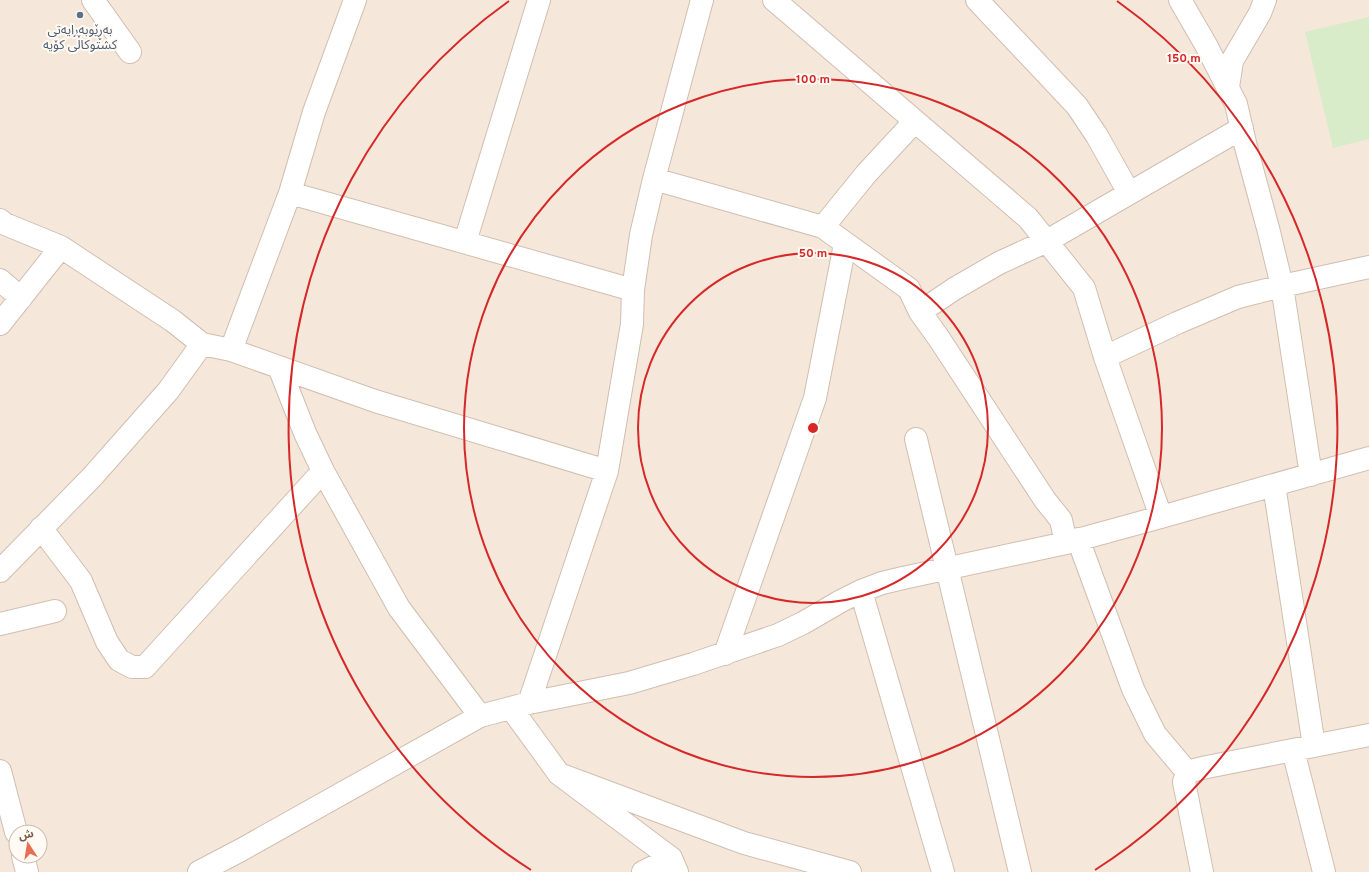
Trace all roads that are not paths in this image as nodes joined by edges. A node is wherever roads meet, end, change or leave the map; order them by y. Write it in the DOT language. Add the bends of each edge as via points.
graph roads {
  1 [pos="93,0"];
  2 [pos="355,0"];
  3 [pos="539,0"];
  4 [pos="702,0"];
  5 [pos="774,0"];
  6 [pos="977,0"];
  7 [pos="1180,0"];
  8 [pos="1265,0"];
  9 [pos="130,52"];
  10 [pos="1228,87"];
  11 [pos="915,121"];
  12 [pos="1242,128"];
  13 [pos="654,179"];
  14 [pos="290,193"];
  15 [pos="1129,193"];
  16 [pos="0,220"];
  17 [pos="823,227"];
  18 [pos="1047,241"];
  19 [pos="466,242"];
  20 [pos="845,244"];
  21 [pos="61,247"];
  22 [pos="1369,267"];
  23 [pos="0,280"];
  24 [pos="1282,286"];
  25 [pos="633,290"];
  26 [pos="21,298"];
  27 [pos="920,312"];
  28 [pos="0,324"];
  29 [pos="202,344"];
  30 [pos="231,350"];
  31 [pos="1105,357"];
  32 [pos="279,367"];
  33 [pos="916,439"];
  34 [pos="1369,458"];
  35 [pos="323,470"];
  36 [pos="607,471"];
  37 [pos="1311,475"];
  38 [pos="1274,485"];
  39 [pos="1161,517"];
  40 [pos="41,528"];
  41 [pos="1072,541"];
  42 [pos="948,569"];
  43 [pos="0,571"];
  44 [pos="861,591"];
  45 [pos="55,611"];
  46 [pos="0,624"];
  47 [pos="725,654"];
  48 [pos="520,705"];
  49 [pos="480,716"];
  50 [pos="1369,735"];
  51 [pos="1303,748"];
  52 [pos="0,771"];
  53 [pos="1187,772"];
  54 [pos="559,774"];
  55 [pos="14,824"];
  56 [pos="674,865"];
  57 [pos="199,872"];
  58 [pos="643,872"];
  59 [pos="850,872"];
  60 [pos="943,872"];
  61 [pos="1020,872"];
  62 [pos="1202,872"];
  63 [pos="1324,872"];
  1 -- 9 [label="street"];
  2 -- 14 [label="street" via="314,112"];
  3 -- 19 [label="street"];
  4 -- 13 [label="street"];
  5 -- 11 [label="street"];
  6 -- 15 [label="street" via="1077,106"];
  7 -- 10 [label="street"];
  8 -- 10 [label="street" via="1232,61"];
  10 -- 12 [label="street" via="1236,104"];
  11 -- 17 [label="street" via="866,174"];
  11 -- 18 [label="street" via="1028,218"];
  12 -- 15 [label="street"];
  12 -- 24 [label="street"];
  13 -- 17 [label="street"];
  13 -- 25 [label="street" via="641,235"];
  14 -- 19 [label="street"];
  14 -- 30 [label="street"];
  15 -- 18 [label="street"];
  16 -- 21 [label="street"];
  17 -- 20 [label="street"];
  18 -- 27 [label="street" via="998,263"];
  18 -- 31 [label="street" via="1084,288"];
  19 -- 25 [label="street"];
  20 -- 27 [label="street" via="909,289"];
  20 -- 47 [label="street" via="815,398"];
  21 -- 26 [label="street"];
  21 -- 29 [label="street" via="173,321"];
  22 -- 24 [label="street"];
  23 -- 26 [label="street"];
  24 -- 31 [label="street" via="1231,300 1177,322"];
  24 -- 37 [label="street"];
  25 -- 36 [label="street" via="632,324"];
  26 -- 28 [label="street"];
  27 -- 41 [label="street" via="1045,500 1061,520"];
  29 -- 30 [label="street"];
  29 -- 40 [label="street" via="168,391 92,477"];
  30 -- 32 [label="street"];
  31 -- 39 [label="street"];
  32 -- 35 [label="street" via="305,433"];
  32 -- 36 [label="street" via="374,401"];
  33 -- 42 [label="street"];
  34 -- 37 [label="street"];
  35 -- 40 [label="street" via="145,667 132,668 119,660 107,642 81,581"];
  35 -- 49 [label="street" via="399,608"];
  36 -- 48 [label="street"];
  37 -- 38 [label="street"];
  38 -- 39 [label="street"];
  38 -- 51 [label="street"];
  39 -- 41 [label="street"];
  40 -- 43 [label="street"];
  41 -- 42 [label="street"];
  41 -- 53 [label="street" via="1133,689 1155,734"];
  42 -- 44 [label="street" via="903,578"];
  42 -- 61 [label="street"];
  44 -- 47 [label="street" via="784,632"];
  44 -- 60 [label="street"];
  45 -- 46 [label="street"];
  47 -- 48 [label="street" via="629,683"];
  48 -- 49 [label="street"];
  48 -- 54 [label="street"];
  49 -- 57 [label="street"];
  50 -- 51 [label="street"];
  51 -- 53 [label="street"];
  51 -- 63 [label="street"];
  52 -- 55 [label="street"];
  53 -- 62 [label="street" via="1184,782"];
  54 -- 56 [label="street"];
  54 -- 59 [label="street" via="744,843"];
  56 -- 58 [label="street"];
}
